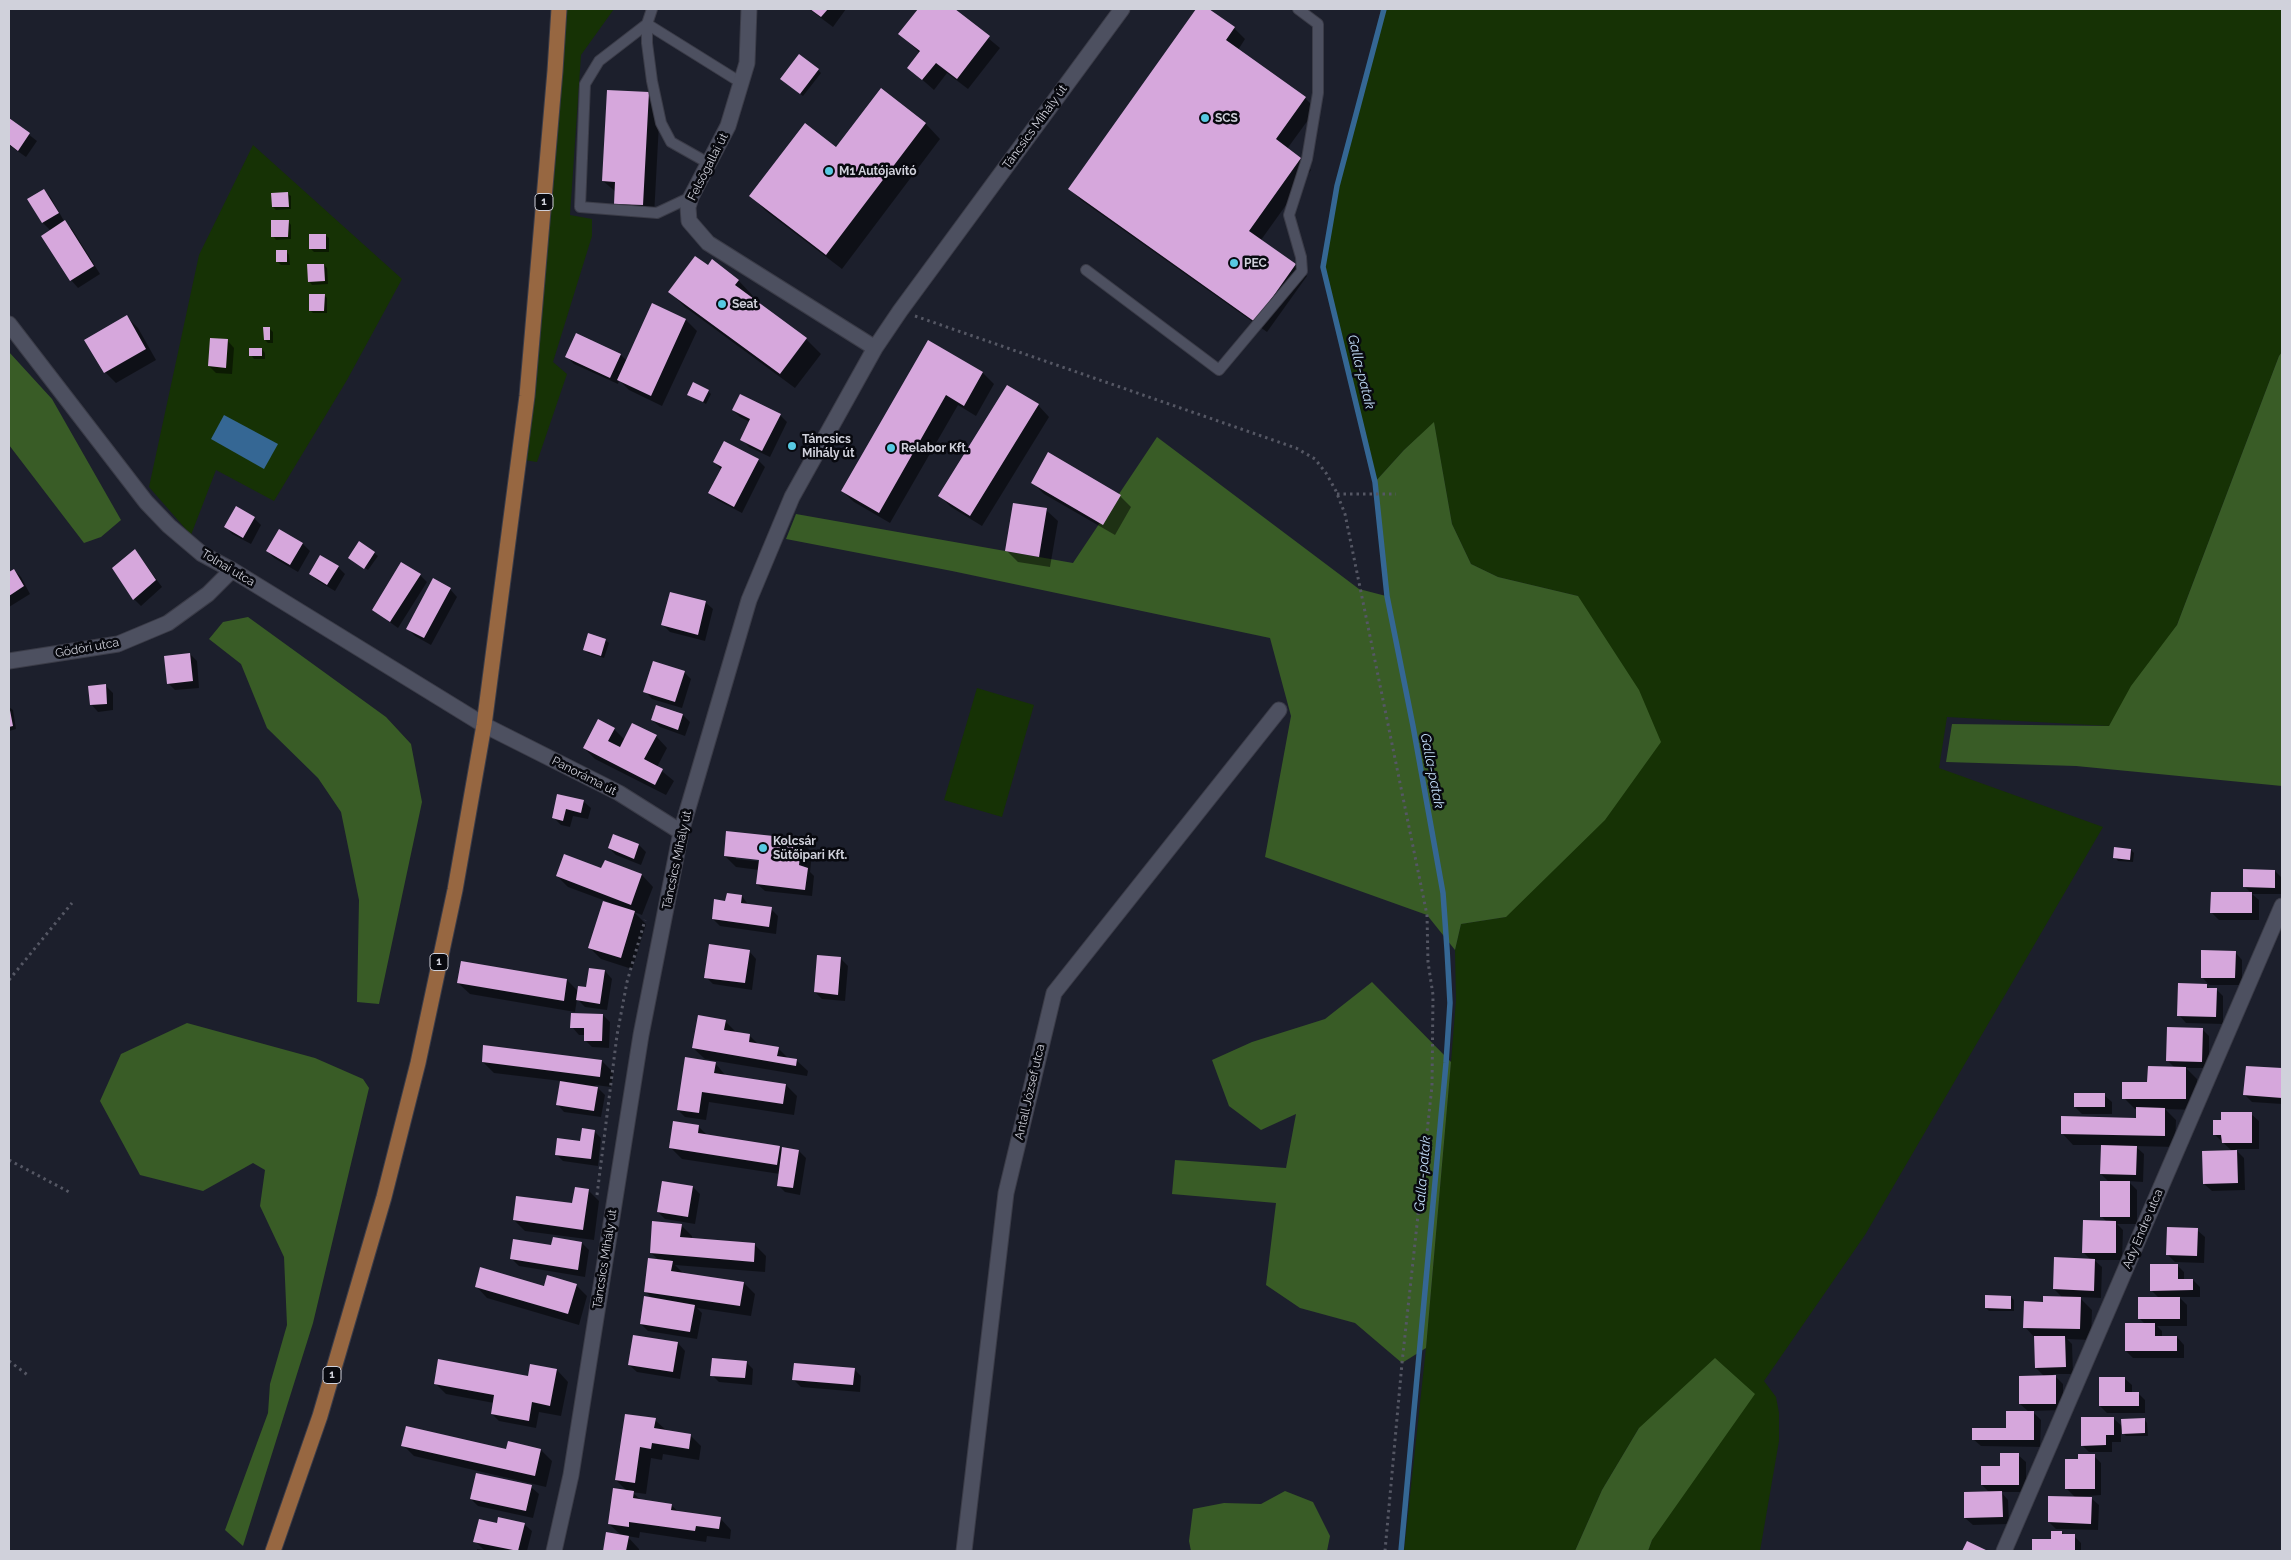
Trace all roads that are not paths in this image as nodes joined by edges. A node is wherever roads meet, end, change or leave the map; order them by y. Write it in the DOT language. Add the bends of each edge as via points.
graph roads {
  1 [pos="559,9"];
  2 [pos="652,9"];
  3 [pos="1122,9"];
  4 [pos="1298,9"];
  5 [pos="752,13"];
  6 [pos="647,24"];
  7 [pos="740,82"];
  8 [pos="710,164"];
  9 [pos="691,197"];
  10 [pos="1086,270"];
  11 [pos="9,324"];
  12 [pos="875,348"];
  13 [pos="232,570"];
  14 [pos="9,661"];
  15 [pos="1279,710"];
  16 [pos="484,725"];
  17 [pos="681,832"];
  18 [pos="2282,906"];
  19 [pos="273,1551"];
  20 [pos="554,1551"];
  21 [pos="964,1551"];
  22 [pos="2004,1551"];
  1 -- 16 [label="main road, 1" via="527,396"];
  2 -- 6 [label="lane"];
  3 -- 12 [label="street, Táncsics Mihály út"];
  4 -- 10 [label="lane" via="1318,24 1318,93 1307,159 1289,215 1302,271 1218,370"];
  5 -- 7 [label="street, Felsőgallai út" via="747,63"];
  6 -- 7 [label="lane"];
  6 -- 8 [label="lane" via="652,81 661,123 671,142"];
  6 -- 9 [label="lane" via="599,61 586,84 580,208 657,213"];
  7 -- 8 [label="street, Felsőgallai út" via="728,126"];
  8 -- 9 [label="street, Felsőgallai út"];
  9 -- 12 [label="street, Felsőgallai út" via="689,221 708,244"];
  11 -- 13 [label="street, Tolnai utca" via="146,502 202,554"];
  12 -- 17 [label="street, Táncsics Mihály út" via="792,497 749,600"];
  13 -- 14 [label="street, Gödöri utca" via="208,594 168,623 118,644"];
  13 -- 16 [label="street, Tolnai utca"];
  15 -- 21 [label="street, Antall József utca" via="1054,993 1006,1193"];
  16 -- 17 [label="street, Panoráma út" via="619,793"];
  16 -- 19 [label="main road, 1" via="454,890 413,1082 384,1197 320,1416"];
  17 -- 20 [label="street, Táncsics Mihály út" via="641,1035 571,1475"];
  18 -- 22 [label="street, Ady Endre utca"];
}
